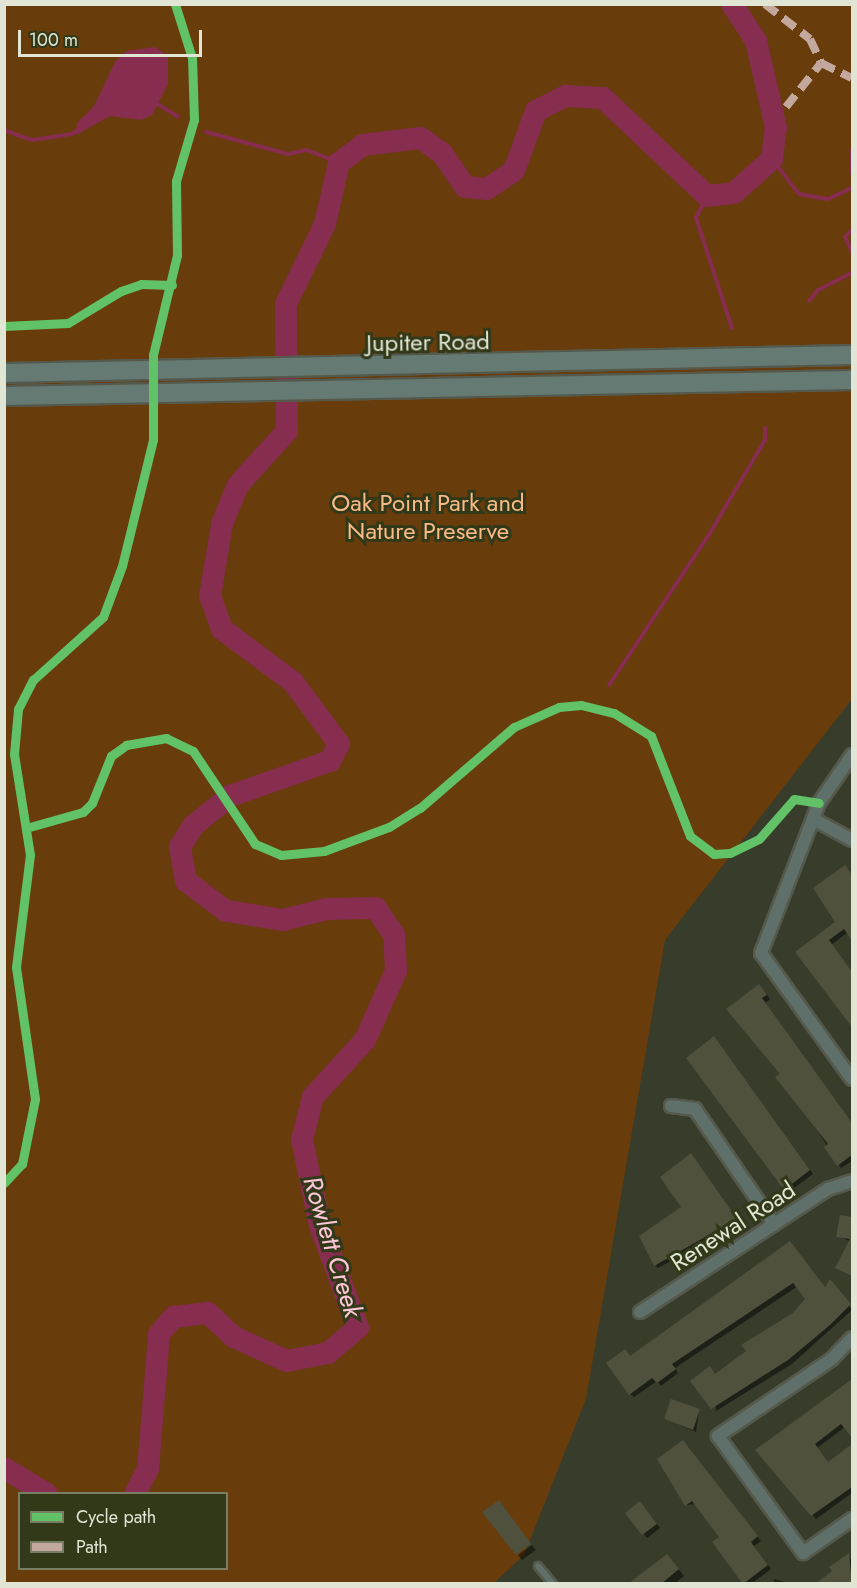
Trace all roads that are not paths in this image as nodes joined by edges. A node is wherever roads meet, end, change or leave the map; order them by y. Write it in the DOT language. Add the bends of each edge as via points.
graph roads {
  1 [pos="852,355"];
  2 [pos="4,373"];
  3 [pos="852,380"];
  4 [pos="4,396"];
  5 [pos="852,755"];
  6 [pos="813,819"];
  7 [pos="852,840"];
  8 [pos="852,1079"];
  9 [pos="671,1106"];
  10 [pos="852,1181"];
  11 [pos="774,1224"];
  12 [pos="640,1312"];
  13 [pos="852,1338"];
  14 [pos="852,1519"];
  15 [pos="538,1566"];
  16 [pos="553,1584"];
  1 -- 2 [label="main road, Jupiter Road"];
  3 -- 4 [label="main road, Jupiter Road"];
  5 -- 6 [label="street"];
  6 -- 7 [label="street"];
  6 -- 8 [label="street" via="761,953"];
  9 -- 11 [label="street" via="695,1109"];
  10 -- 11 [label="street, Renewal Road" via="828,1189"];
  11 -- 12 [label="street, Renewal Road"];
  13 -- 14 [label="street" via="832,1359 718,1436 803,1553"];
  15 -- 16 [label="lane"];
}
